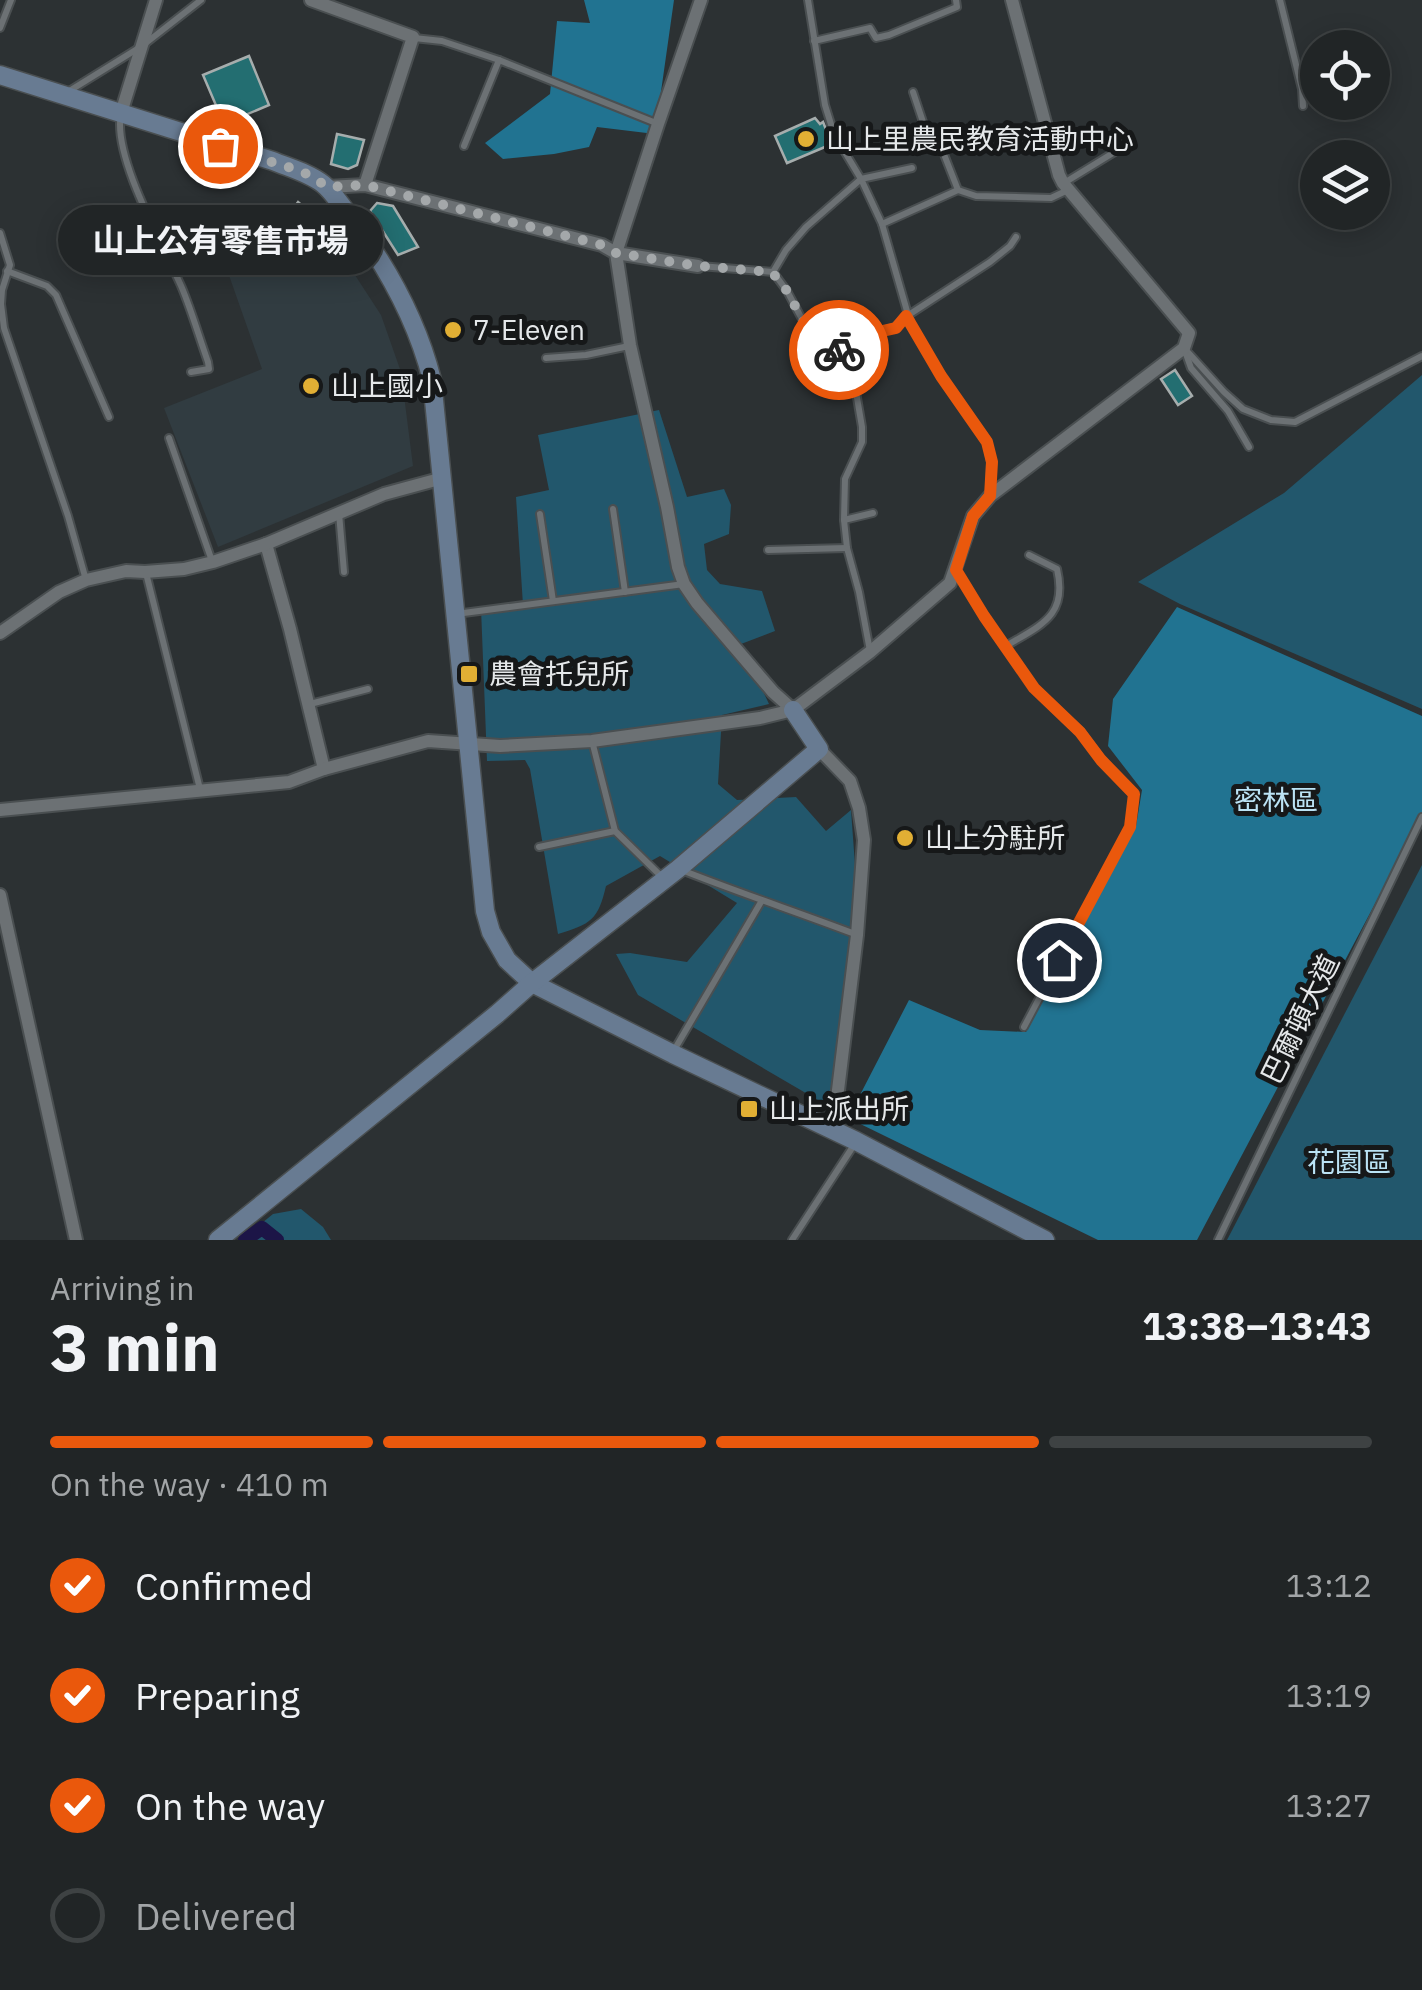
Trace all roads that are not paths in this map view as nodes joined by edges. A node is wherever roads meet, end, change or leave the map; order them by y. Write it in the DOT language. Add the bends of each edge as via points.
graph roads {
  1 [pos="11,0"];
  2 [pos="156,0"];
  3 [pos="200,0"];
  4 [pos="311,0"];
  5 [pos="701,0"];
  6 [pos="808,0"];
  7 [pos="956,0"];
  8 [pos="1012,0"];
  9 [pos="1280,0"];
  10 [pos="0,28"];
  11 [pos="413,37"];
  12 [pos="814,41"];
  13 [pos="142,46"];
  14 [pos="499,60"];
  15 [pos="0,75"];
  16 [pos="1300,82"];
  17 [pos="913,92"];
  18 [pos="64,94"];
  19 [pos="121,113"];
  20 [pos="658,124"];
  21 [pos="1132,142"];
  22 [pos="464,146"];
  23 [pos="912,168"];
  24 [pos="861,179"];
  25 [pos="365,185"];
  26 [pos="327,187"];
  27 [pos="1066,187"];
  28 [pos="958,190"];
  29 [pos="882,224"];
  30 [pos="0,232"];
  31 [pos="1016,236"];
  32 [pos="616,253"];
  33 [pos="698,266"];
  34 [pos="8,271"];
  35 [pos="772,272"];
  36 [pos="906,316"];
  37 [pos="630,346"];
  38 [pos="1184,348"];
  39 [pos="849,351"];
  40 [pos="1422,356"];
  41 [pos="546,358"];
  42 [pos="191,372"];
  43 [pos="109,418"];
  44 [pos="169,438"];
  45 [pos="1249,447"];
  46 [pos="443,478"];
  47 [pos="990,496"];
  48 [pos="613,509"];
  49 [pos="339,512"];
  50 [pos="874,513"];
  51 [pos="540,514"];
  52 [pos="844,520"];
  53 [pos="266,544"];
  54 [pos="847,548"];
  55 [pos="768,550"];
  56 [pos="1029,555"];
  57 [pos="213,562"];
  58 [pos="956,570"];
  59 [pos="146,572"];
  60 [pos="344,572"];
  61 [pos="86,580"];
  62 [pos="684,584"];
  63 [pos="625,592"];
  64 [pos="553,602"];
  65 [pos="454,614"];
  66 [pos="0,633"];
  67 [pos="1006,646"];
  68 [pos="870,652"];
  69 [pos="368,689"];
  70 [pos="309,704"];
  71 [pos="793,710"];
  72 [pos="592,741"];
  73 [pos="470,744"];
  74 [pos="820,749"];
  75 [pos="324,769"];
  76 [pos="201,791"];
  77 [pos="0,810"];
  78 [pos="1422,817"];
  79 [pos="616,831"];
  80 [pos="540,847"];
  81 [pos="671,874"];
  82 [pos="0,895"];
  83 [pos="761,902"];
  84 [pos="857,935"];
  85 [pos="532,983"];
  86 [pos="1024,1027"];
  87 [pos="673,1054"];
  88 [pos="833,1130"];
  89 [pos="856,1141"];
  90 [pos="76,1240"];
  91 [pos="218,1240"];
  92 [pos="792,1240"];
  93 [pos="1045,1240"];
  94 [pos="1218,1240"];
  1 -- 10 [label="lane"];
  2 -- 13 [label="street"];
  3 -- 13 [label="lane"];
  4 -- 11 [label="street"];
  5 -- 20 [label="street"];
  6 -- 12 [label="lane"];
  7 -- 12 [label="lane" via="957,7 889,35 876,38 870,28"];
  8 -- 27 [label="street"];
  9 -- 16 [label="lane"];
  11 -- 14 [label="lane"];
  11 -- 25 [label="street"];
  12 -- 24 [label="lane" via="834,134"];
  13 -- 18 [label="lane"];
  13 -- 19 [label="street"];
  14 -- 20 [label="lane"];
  14 -- 22 [label="lane"];
  15 -- 18 [label="main road"];
  17 -- 28 [label="lane"];
  18 -- 19 [label="main road"];
  19 -- 26 [label="main road" via="273,162"];
  19 -- 42 [label="lane" via="118,128 136,192 184,292 208,362 209,369"];
  20 -- 32 [label="street"];
  21 -- 27 [label="lane"];
  23 -- 24 [label="lane"];
  24 -- 29 [label="lane"];
  24 -- 35 [label="lane" via="806,227"];
  25 -- 26 [label="street"];
  25 -- 32 [label="street"];
  26 -- 46 [label="main road" via="414,326 432,380"];
  27 -- 28 [label="lane" via="1051,198"];
  27 -- 38 [label="street" via="1189,332"];
  28 -- 29 [label="lane"];
  29 -- 36 [label="lane"];
  30 -- 34 [label="lane"];
  31 -- 36 [label="lane" via="990,262"];
  32 -- 33 [label="street"];
  32 -- 37 [label="street"];
  33 -- 35 [label="lane"];
  34 -- 43 [label="lane" via="56,295"];
  34 -- 61 [label="lane" via="0,304 4,328"];
  35 -- 39 [label="lane" via="818,349"];
  36 -- 39 [label="lane"];
  36 -- 47 [label="lane" via="987,442"];
  37 -- 41 [label="lane"];
  37 -- 62 [label="street"];
  38 -- 40 [label="lane" via="1243,409 1295,422"];
  38 -- 45 [label="lane" via="1191,368"];
  38 -- 47 [label="street"];
  39 -- 52 [label="lane" via="862,442 845,479"];
  44 -- 57 [label="lane"];
  46 -- 49 [label="street"];
  46 -- 65 [label="main road"];
  47 -- 58 [label="street" via="973,516"];
  48 -- 63 [label="lane"];
  49 -- 53 [label="street"];
  49 -- 60 [label="lane"];
  50 -- 52 [label="lane"];
  51 -- 64 [label="lane"];
  52 -- 54 [label="lane"];
  53 -- 57 [label="street"];
  53 -- 70 [label="street"];
  54 -- 55 [label="lane"];
  54 -- 68 [label="lane"];
  56 -- 67 [label="lane" via="1057,569 1059,602 1040,625"];
  57 -- 59 [label="street"];
  58 -- 67 [label="lane"];
  58 -- 68 [label="street"];
  59 -- 61 [label="street"];
  59 -- 76 [label="lane"];
  61 -- 66 [label="street"];
  62 -- 63 [label="lane"];
  62 -- 71 [label="street"];
  63 -- 64 [label="lane"];
  64 -- 65 [label="lane"];
  65 -- 73 [label="main road"];
  67 -- 86 [label="lane" via="1034,688 1134,794 1130,827"];
  68 -- 71 [label="street"];
  69 -- 70 [label="lane"];
  70 -- 75 [label="street"];
  71 -- 72 [label="street"];
  71 -- 74 [label="main road"];
  72 -- 73 [label="street"];
  72 -- 79 [label="lane"];
  73 -- 75 [label="street" via="428,741"];
  73 -- 85 [label="main road" via="485,911 507,960"];
  74 -- 81 [label="main road"];
  74 -- 84 [label="street" via="850,781 860,808"];
  75 -- 76 [label="street" via="289,782"];
  76 -- 77 [label="street"];
  78 -- 94 [label="lane, 巴爾頓大道"];
  79 -- 80 [label="lane"];
  79 -- 81 [label="lane"];
  81 -- 83 [label="lane"];
  81 -- 85 [label="main road"];
  82 -- 90 [label="street"];
  83 -- 84 [label="lane"];
  83 -- 87 [label="lane"];
  84 -- 88 [label="street"];
  85 -- 87 [label="main road"];
  85 -- 91 [label="main road"];
  87 -- 88 [label="main road"];
  88 -- 89 [label="main road"];
  89 -- 92 [label="lane"];
  89 -- 93 [label="main road"];
}
